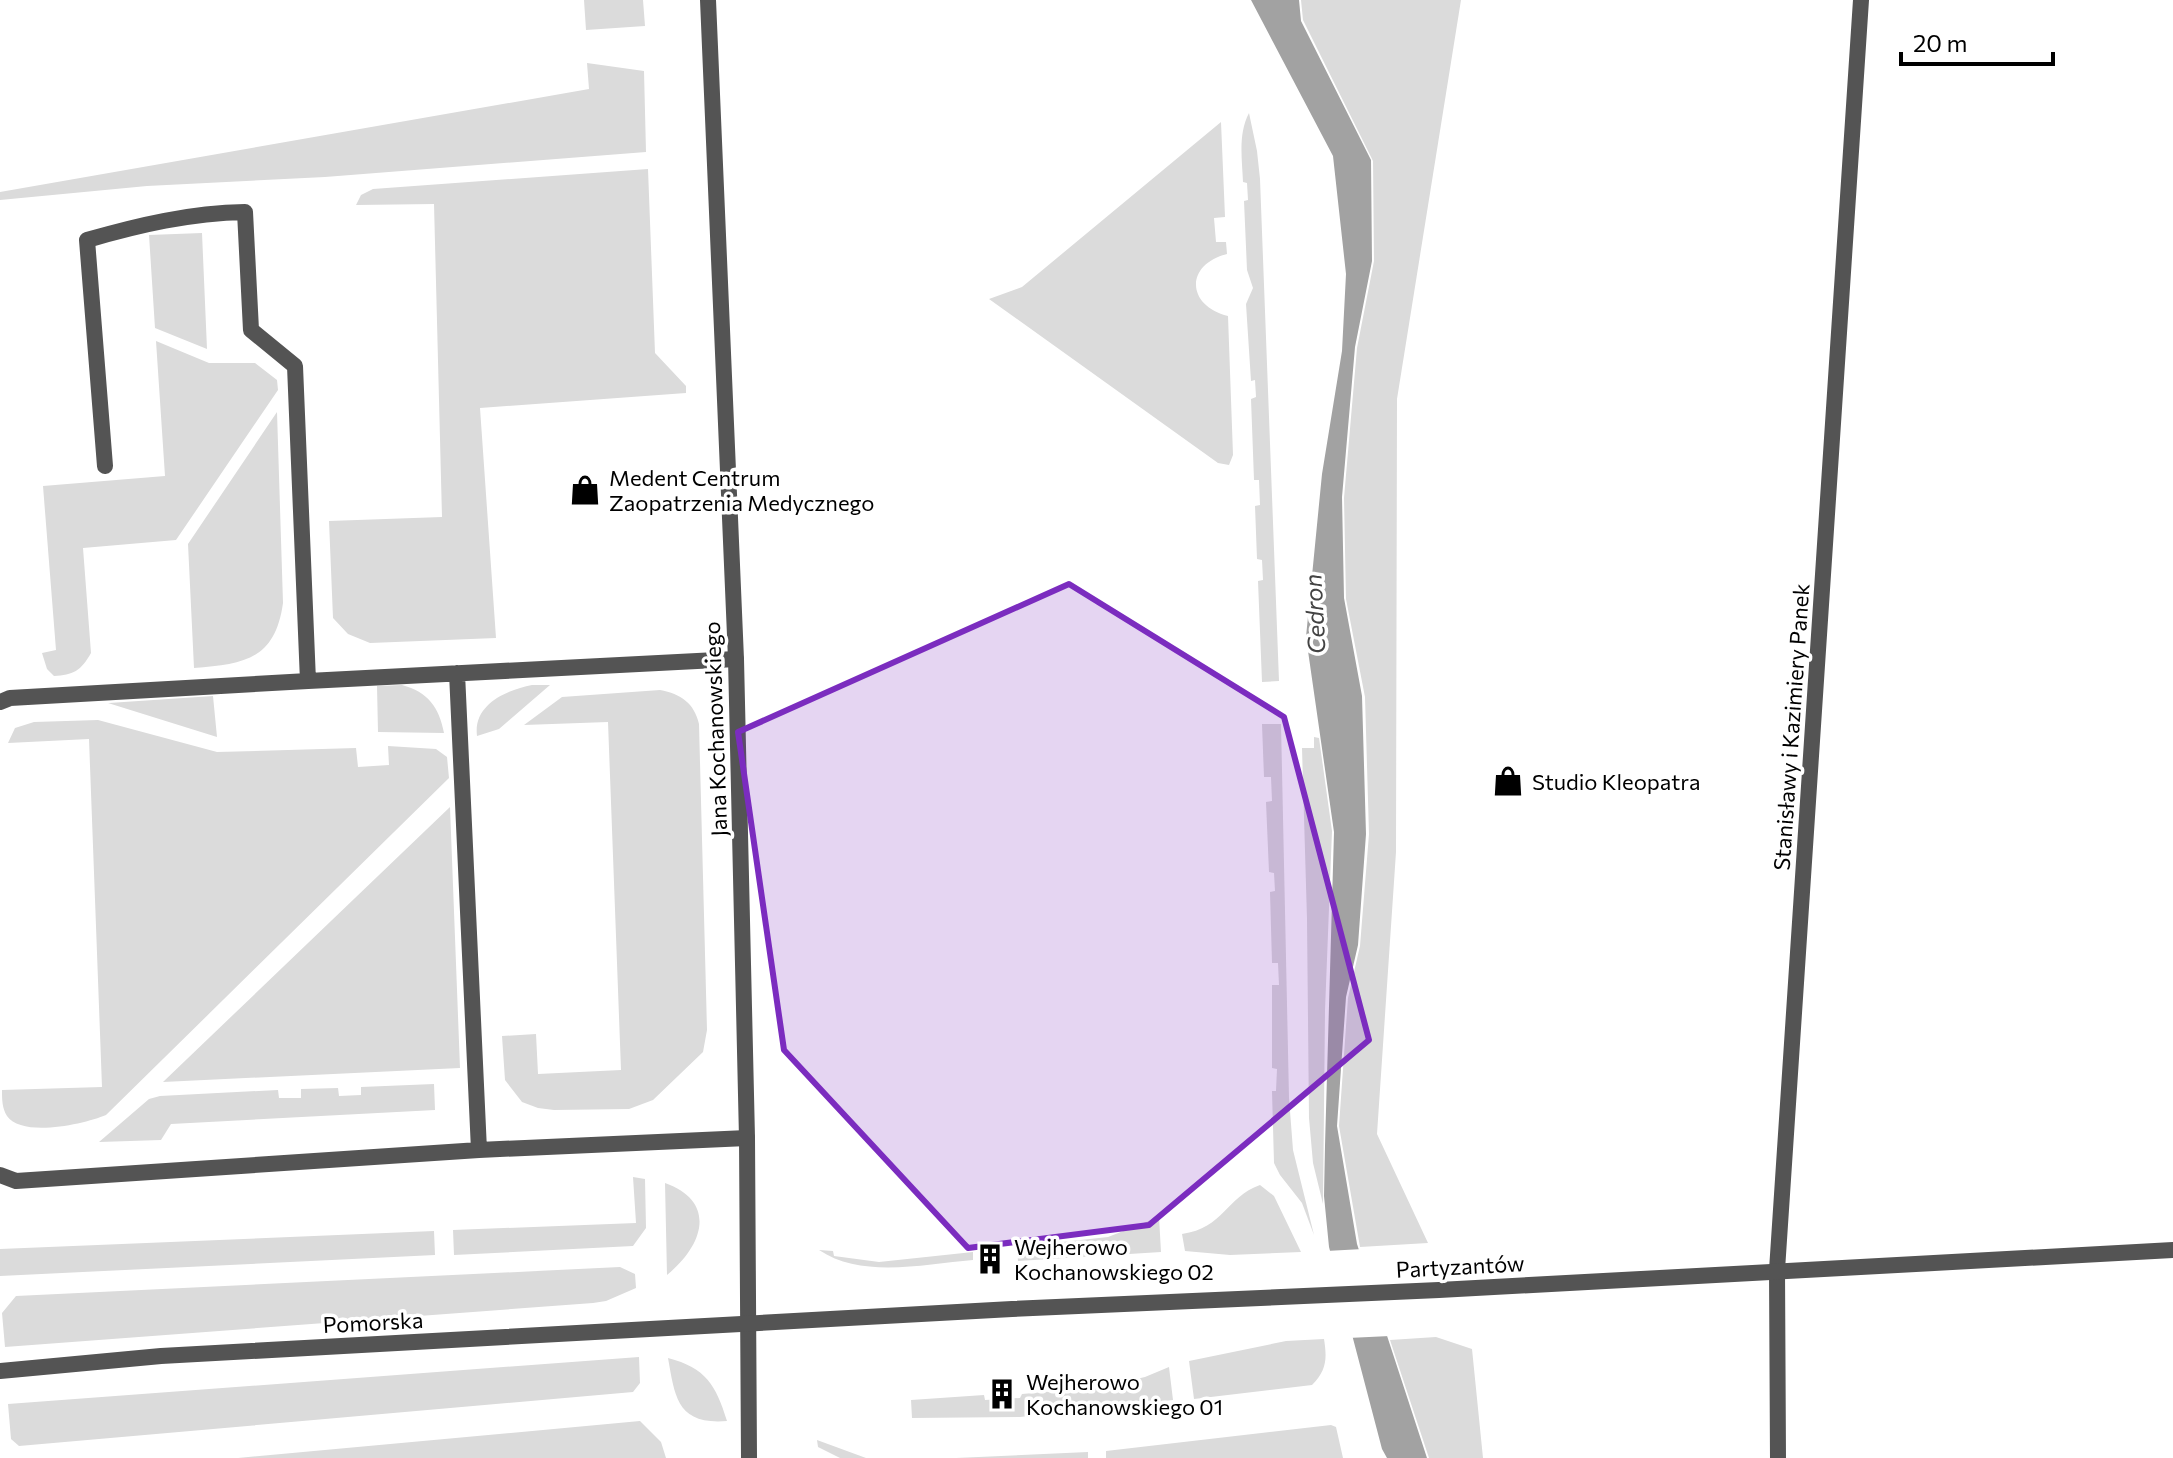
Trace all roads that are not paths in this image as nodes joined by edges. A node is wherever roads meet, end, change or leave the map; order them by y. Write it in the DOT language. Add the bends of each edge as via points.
graph roads {
  1 [pos="708,0"];
  2 [pos="1861,0"];
  3 [pos="105,466"];
  4 [pos="736,659"];
  5 [pos="457,673"];
  6 [pos="308,681"];
  7 [pos="0,702"];
  8 [pos="747,1138"];
  9 [pos="479,1150"];
  10 [pos="0,1175"];
  11 [pos="2173,1250"];
  12 [pos="1777,1270"];
  13 [pos="749,1325"];
  14 [pos="0,1371"];
  15 [pos="749,1458"];
  16 [pos="1778,1458"];
  1 -- 4 [label="street, Jana Kochanowskiego"];
  2 -- 12 [label="street, Stanisławy i Kazimiery Panek"];
  3 -- 6 [label="street" via="87,240 203,213 245,212 251,330 295,366"];
  4 -- 5 [label="street"];
  4 -- 8 [label="street, Jana Kochanowskiego"];
  5 -- 6 [label="street"];
  5 -- 9 [label="street"];
  6 -- 7 [label="street"];
  8 -- 9 [label="street"];
  8 -- 13 [label="street, Jana Kochanowskiego"];
  9 -- 10 [label="street" via="16,1181"];
  11 -- 12 [label="street, Partyzantów"];
  12 -- 13 [label="street, Partyzantów"];
  12 -- 16 [label="street, Stanisławy i Kazimiery Panek"];
  13 -- 14 [label="street, Pomorska" via="177,1355"];
  13 -- 15 [label="street, Jana Kochanowskiego"];
}
